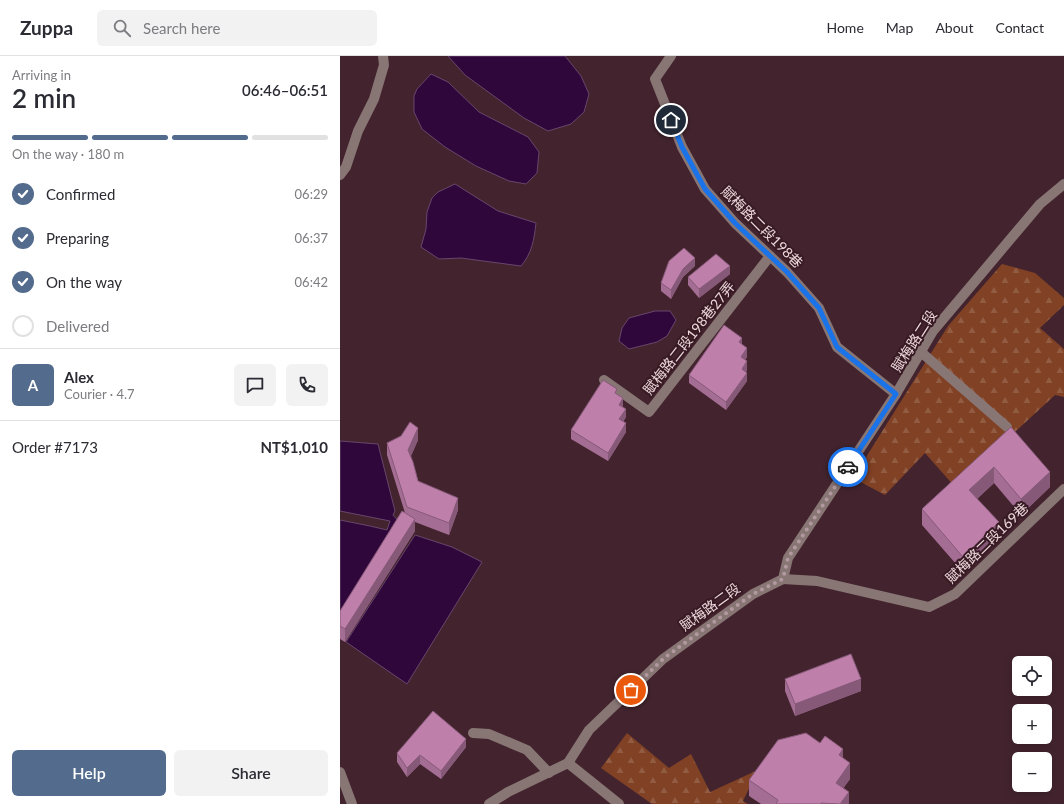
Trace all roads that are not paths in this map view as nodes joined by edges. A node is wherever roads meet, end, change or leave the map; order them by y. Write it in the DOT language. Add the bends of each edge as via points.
graph roads {
  1 [pos="671,56"];
  2 [pos="384,61"];
  3 [pos="340,175"];
  4 [pos="1064,184"];
  5 [pos="770,256"];
  6 [pos="921,352"];
  7 [pos="604,380"];
  8 [pos="896,394"];
  9 [pos="1007,427"];
  10 [pos="1064,489"];
  11 [pos="783,579"];
  12 [pos="473,733"];
  13 [pos="568,763"];
  14 [pos="340,772"];
  15 [pos="549,773"];
  16 [pos="352,804"];
  17 [pos="489,804"];
  18 [pos="618,804"];
  1 -- 5 [label="street, 賦梅路二段198巷" via="655,79 682,147 705,189 735,223"];
  2 -- 3 [label="street" via="374,100 358,131 346,167"];
  4 -- 6 [label="street, 賦梅路二段" via="1040,204 933,332"];
  5 -- 7 [label="street, 賦梅路二段198巷27弄" via="649,412"];
  5 -- 8 [label="street, 賦梅路二段198巷" via="819,308 837,347"];
  6 -- 8 [label="street, 賦梅路二段"];
  6 -- 9 [label="street"];
  8 -- 11 [label="street, 賦梅路二段" via="788,558"];
  10 -- 11 [label="street, 賦梅路二段169巷" via="955,594 929,607 817,581"];
  11 -- 13 [label="street, 賦梅路二段" via="753,594 663,659 589,730"];
  12 -- 15 [label="street" via="489,734 527,750"];
  13 -- 15 [label="street, 賦梅路二段"];
  13 -- 18 [label="street"];
  14 -- 16 [label="street"];
  15 -- 17 [label="street, 賦梅路二段"];
}
